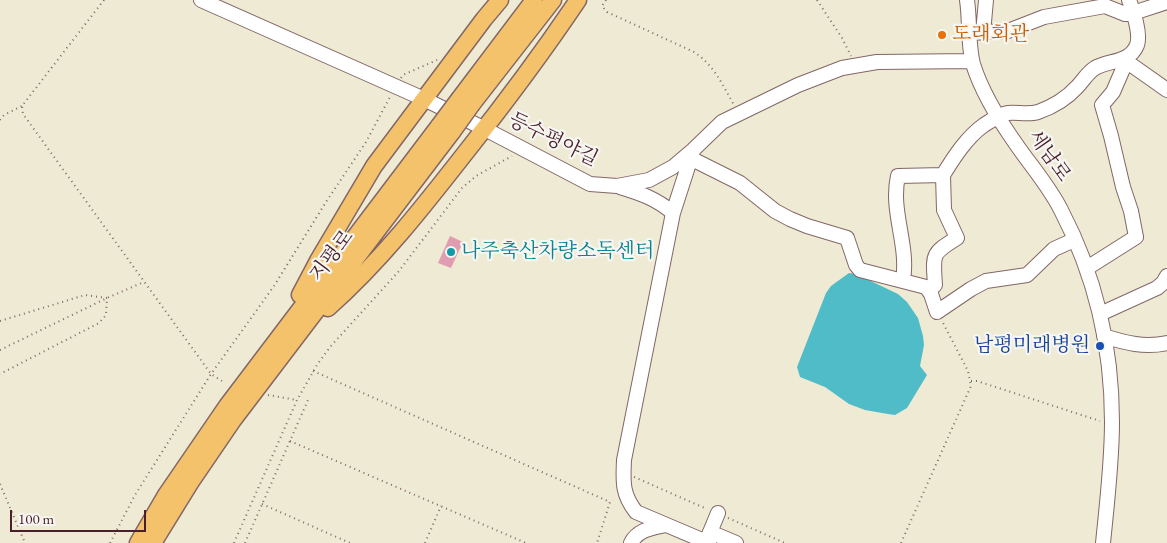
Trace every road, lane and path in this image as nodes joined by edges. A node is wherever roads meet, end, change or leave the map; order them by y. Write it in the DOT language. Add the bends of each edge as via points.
graph roads {
  1 [pos="104,0"];
  2 [pos="201,0"];
  3 [pos="500,0"];
  4 [pos="534,0"];
  5 [pos="553,0"];
  6 [pos="578,0"];
  7 [pos="606,0"];
  8 [pos="817,0"];
  9 [pos="968,0"];
  10 [pos="986,0"];
  11 [pos="1167,2"];
  12 [pos="1131,7"];
  13 [pos="977,33"];
  14 [pos="442,53"];
  15 [pos="1125,60"];
  16 [pos="972,61"];
  17 [pos="855,65"];
  18 [pos="394,87"];
  19 [pos="1167,90"];
  20 [pos="424,99"];
  21 [pos="466,101"];
  22 [pos="22,106"];
  23 [pos="738,114"];
  24 [pos="998,117"];
  25 [pos="0,120"];
  26 [pos="485,128"];
  27 [pos="445,129"];
  28 [pos="524,149"];
  29 [pos="692,154"];
  30 [pos="943,175"];
  31 [pos="617,186"];
  32 [pos="672,213"];
  33 [pos="1074,240"];
  34 [pos="1087,268"];
  35 [pos="1167,276"];
  36 [pos="903,280"];
  37 [pos="144,282"];
  38 [pos="929,290"];
  39 [pos="107,298"];
  40 [pos="937,312"];
  41 [pos="1100,314"];
  42 [pos="0,321"];
  43 [pos="300,332"];
  44 [pos="281,333"];
  45 [pos="1104,336"];
  46 [pos="1167,344"];
  47 [pos="0,350"];
  48 [pos="313,371"];
  49 [pos="0,374"];
  50 [pos="211,374"];
  51 [pos="222,381"];
  52 [pos="971,381"];
  53 [pos="266,395"];
  54 [pos="297,400"];
  55 [pos="308,400"];
  56 [pos="1112,424"];
  57 [pos="290,442"];
  58 [pos="623,474"];
  59 [pos="0,484"];
  60 [pos="629,503"];
  61 [pos="262,504"];
  62 [pos="441,506"];
  63 [pos="718,513"];
  64 [pos="666,525"];
  65 [pos="708,539"];
  66 [pos="632,540"];
  67 [pos="25,543"];
  68 [pos="110,543"];
  69 [pos="138,543"];
  70 [pos="153,543"];
  71 [pos="234,543"];
  72 [pos="245,543"];
  73 [pos="350,543"];
  74 [pos="425,543"];
  75 [pos="526,543"];
  76 [pos="596,543"];
  77 [pos="736,543"];
  78 [pos="785,543"];
  79 [pos="901,543"];
  80 [pos="1103,543"];
  1 -- 22 [label="path"];
  2 -- 18 [label="street, 등수평야길"];
  3 -- 20 [label="main road"];
  4 -- 21 [label="main road, 지평로"];
  5 -- 21 [label="main road, 지평로"];
  6 -- 26 [label="main road"];
  7 -- 23 [label="path" via="602,6 607,12 706,60 715,70"];
  8 -- 17 [label="path"];
  9 -- 13 [label="street, 세남로"];
  10 -- 13 [label="street"];
  11 -- 12 [label="street"];
  12 -- 13 [label="street" via="1125,14 1105,6 1044,17 1008,31"];
  12 -- 15 [label="street" via="1137,44"];
  13 -- 16 [label="street, 세남로"];
  14 -- 18 [label="path" via="436,61 403,75"];
  15 -- 19 [label="street"];
  15 -- 24 [label="street" via="1095,69 1075,90 1048,108"];
  15 -- 34 [label="street" via="1113,92 1102,105 1136,237"];
  16 -- 17 [label="street, 등수평야길"];
  16 -- 24 [label="street, 세남로" via="980,85"];
  17 -- 23 [label="street, 등수평야길" via="816,78"];
  18 -- 20 [label="street, 등수평야길"];
  18 -- 50 [label="path" via="366,142 274,286"];
  20 -- 26 [label="street, 등수평야길"];
  20 -- 44 [label="main road" via="374,166 319,259"];
  21 -- 27 [label="main road, 지평로, bridge"];
  22 -- 25 [label="path"];
  22 -- 37 [label="path" via="23,114"];
  23 -- 29 [label="street, 등수평야길" via="715,127"];
  24 -- 30 [label="street" via="983,125 963,146"];
  24 -- 33 [label="street, 세남로" via="1058,203"];
  26 -- 28 [label="street, 등수평야길"];
  26 -- 43 [label="main road" via="414,220 354,285"];
  27 -- 43 [label="main road, 지평로"];
  27 -- 44 [label="main road, 지평로"];
  28 -- 31 [label="street, 등수평야길" via="590,184"];
  28 -- 48 [label="path" via="492,165 462,188 399,271 330,347"];
  29 -- 31 [label="street, 등수평야길" via="649,180"];
  29 -- 32 [label="street"];
  29 -- 36 [label="street" via="740,183 775,212 847,238 860,270"];
  30 -- 36 [label="street" via="898,176 895,196 905,260"];
  30 -- 38 [label="street" via="944,210 958,238 941,248 935,256 935,285"];
  31 -- 32 [label="street" via="652,198"];
  32 -- 58 [label="street"];
  33 -- 34 [label="street, 세남로"];
  33 -- 40 [label="street" via="1054,249 1027,275 986,281"];
  34 -- 41 [label="street, 세남로"];
  35 -- 41 [label="street" via="1157,288"];
  36 -- 38 [label="street"];
  37 -- 39 [label="path"];
  37 -- 50 [label="path"];
  38 -- 40 [label="street"];
  39 -- 42 [label="path" via="85,295"];
  39 -- 47 [label="path"];
  39 -- 49 [label="path" via="106,315 99,323"];
  40 -- 52 [label="path"];
  41 -- 45 [label="street, 세남로"];
  43 -- 70 [label="main road, 지평로" via="228,427"];
  44 -- 69 [label="main road, 지평로" via="196,450"];
  45 -- 46 [label="street" via="1138,345"];
  45 -- 56 [label="street, 세남로"];
  48 -- 54 [label="path"];
  48 -- 76 [label="path" via="610,502"];
  50 -- 51 [label="path"];
  50 -- 68 [label="path" via="134,495"];
  52 -- 56 [label="path"];
  52 -- 79 [label="path" via="969,393"];
  53 -- 54 [label="path"];
  54 -- 71 [label="path"];
  55 -- 57 [label="path"];
  56 -- 80 [label="street, 세남로"];
  57 -- 61 [label="path"];
  57 -- 62 [label="path"];
  58 -- 60 [label="street"];
  58 -- 63 [label="path"];
  59 -- 67 [label="path"];
  60 -- 64 [label="street" via="636,512"];
  60 -- 66 [label="street" via="634,519"];
  61 -- 72 [label="path"];
  61 -- 73 [label="path"];
  62 -- 74 [label="path"];
  62 -- 75 [label="path"];
  63 -- 65 [label="street"];
  63 -- 78 [label="path"];
  64 -- 65 [label="street"];
  64 -- 66 [label="street" via="648,529"];
  65 -- 77 [label="street"];
}
